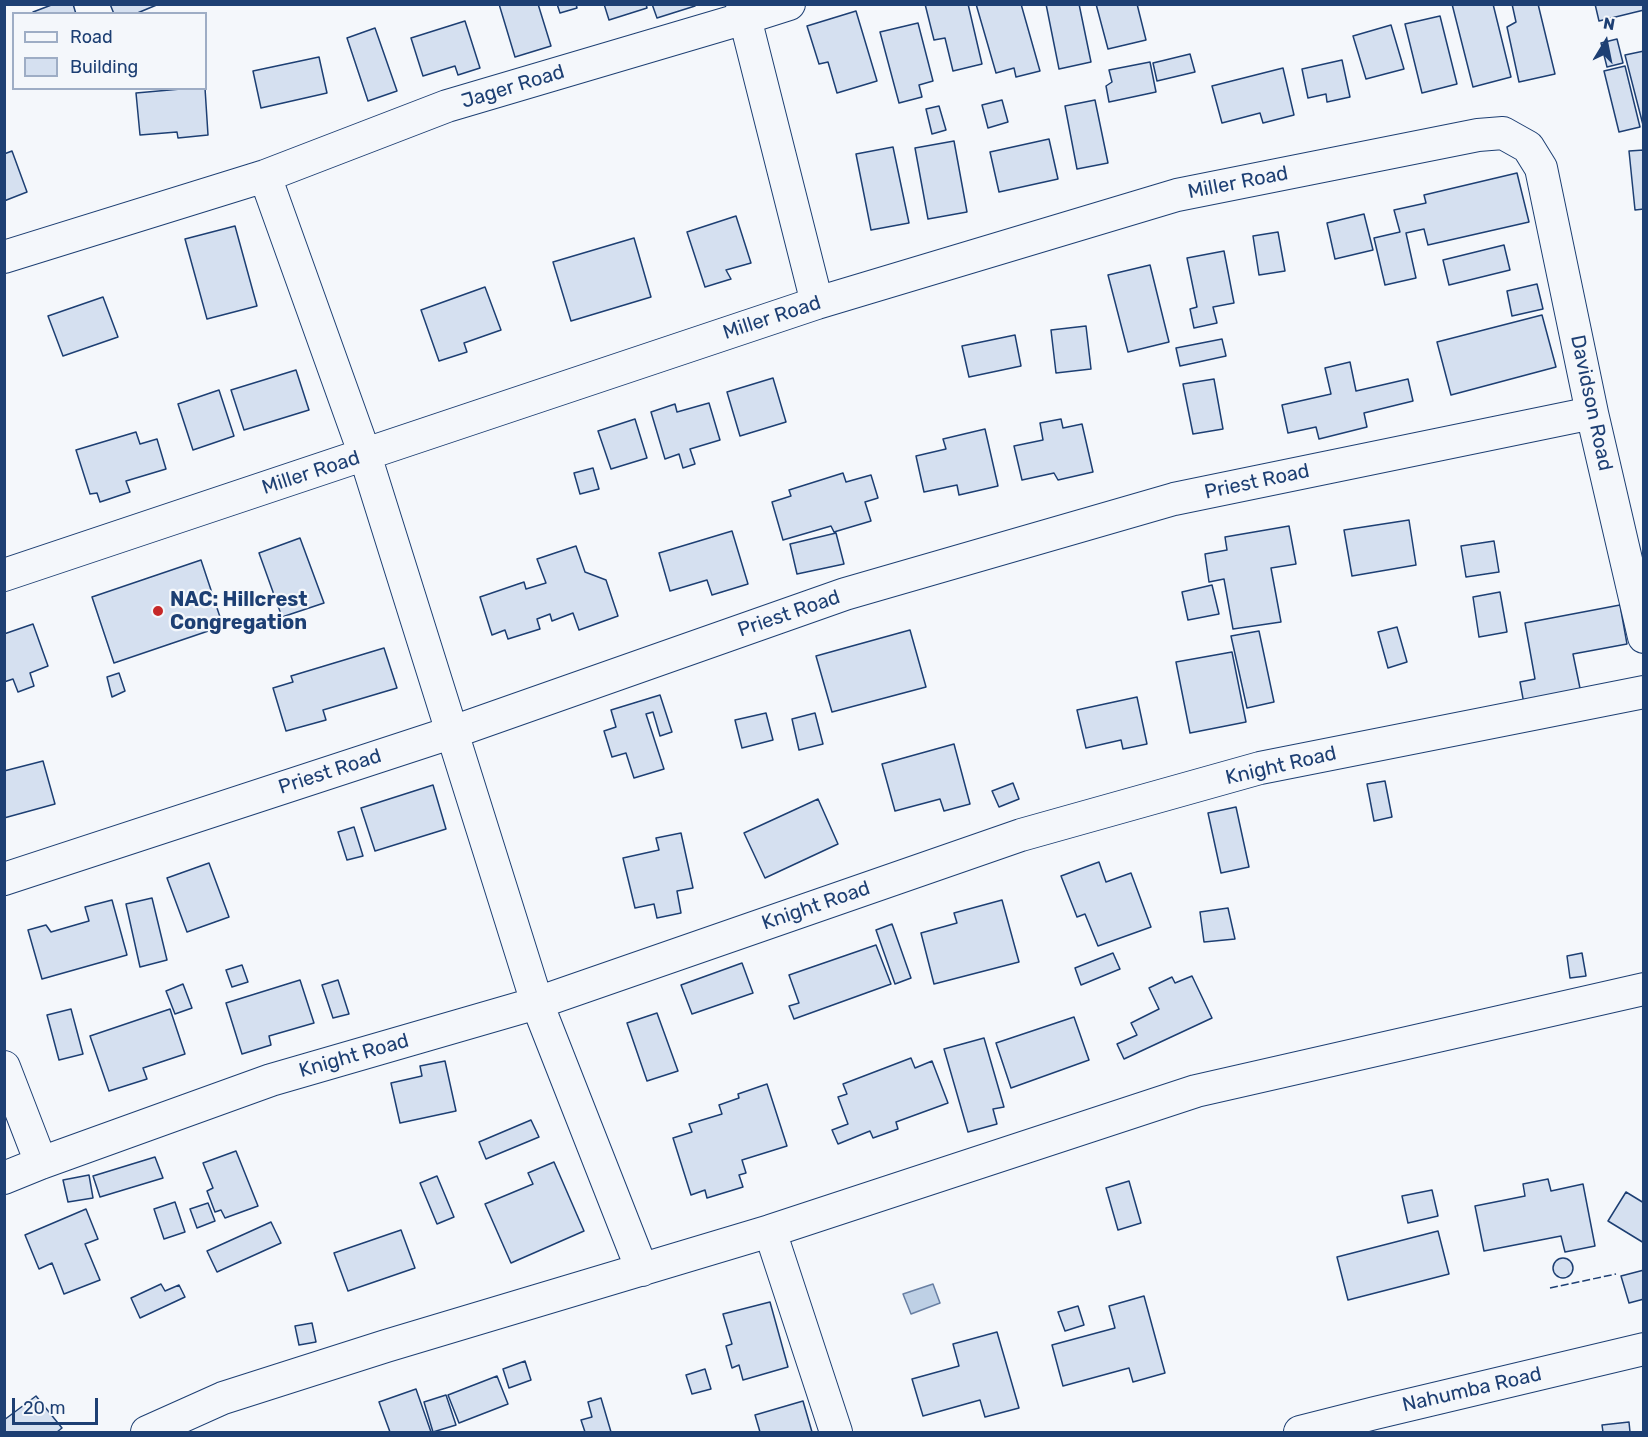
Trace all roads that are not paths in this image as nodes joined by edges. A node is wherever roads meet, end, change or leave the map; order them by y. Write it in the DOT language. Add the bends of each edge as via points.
graph roads {
  1 [pos="789,4"];
  2 [pos="743,11"];
  3 [pos="1541,168"];
  4 [pos="265,176"];
  5 [pos="4,257"];
  6 [pos="817,303"];
  7 [pos="1592,413"];
  8 [pos="365,455"];
  9 [pos="4,575"];
  10 [pos="1644,637"];
  11 [pos="1644,692"];
  12 [pos="453,732"];
  13 [pos="4,879"];
  14 [pos="1644,988"];
  15 [pos="537,1003"];
  16 [pos="4,1067"];
  17 [pos="41,1163"];
  18 [pos="4,1178"];
  19 [pos="770,1230"];
  20 [pos="642,1270"];
  21 [pos="1644,1349"];
  22 [pos="147,1432"];
  23 [pos="836,1432"];
  24 [pos="1300,1432"];
  1 -- 2 [label="street, Jager Road"];
  2 -- 4 [label="street, Jager Road" via="447,106"];
  2 -- 6 [label="street"];
  3 -- 6 [label="street, Miller Road" via="1528,147 1503,133 1478,135 1177,195"];
  3 -- 7 [label="street, Davidson Road"];
  4 -- 5 [label="street, Jager Road"];
  4 -- 8 [label="street"];
  6 -- 8 [label="street, Miller Road"];
  7 -- 10 [label="street, Davidson Road"];
  7 -- 12 [label="street, Priest Road" via="1174,499 845,594"];
  8 -- 9 [label="street, Miller Road"];
  8 -- 12 [label="street"];
  11 -- 15 [label="street, Knight Road" via="1260,768 1032,832"];
  12 -- 13 [label="street, Priest Road"];
  12 -- 15 [label="street"];
  14 -- 19 [label="street" via="1196,1091"];
  15 -- 17 [label="street, Knight Road" via="271,1080"];
  15 -- 20 [label="street"];
  16 -- 17 [label="street"];
  17 -- 18 [label="street, Knight Road"];
  19 -- 20 [label="street"];
  19 -- 23 [label="street"];
  20 -- 22 [label="street" via="234,1395"];
  21 -- 24 [label="street, Nahumba Road"];
}
